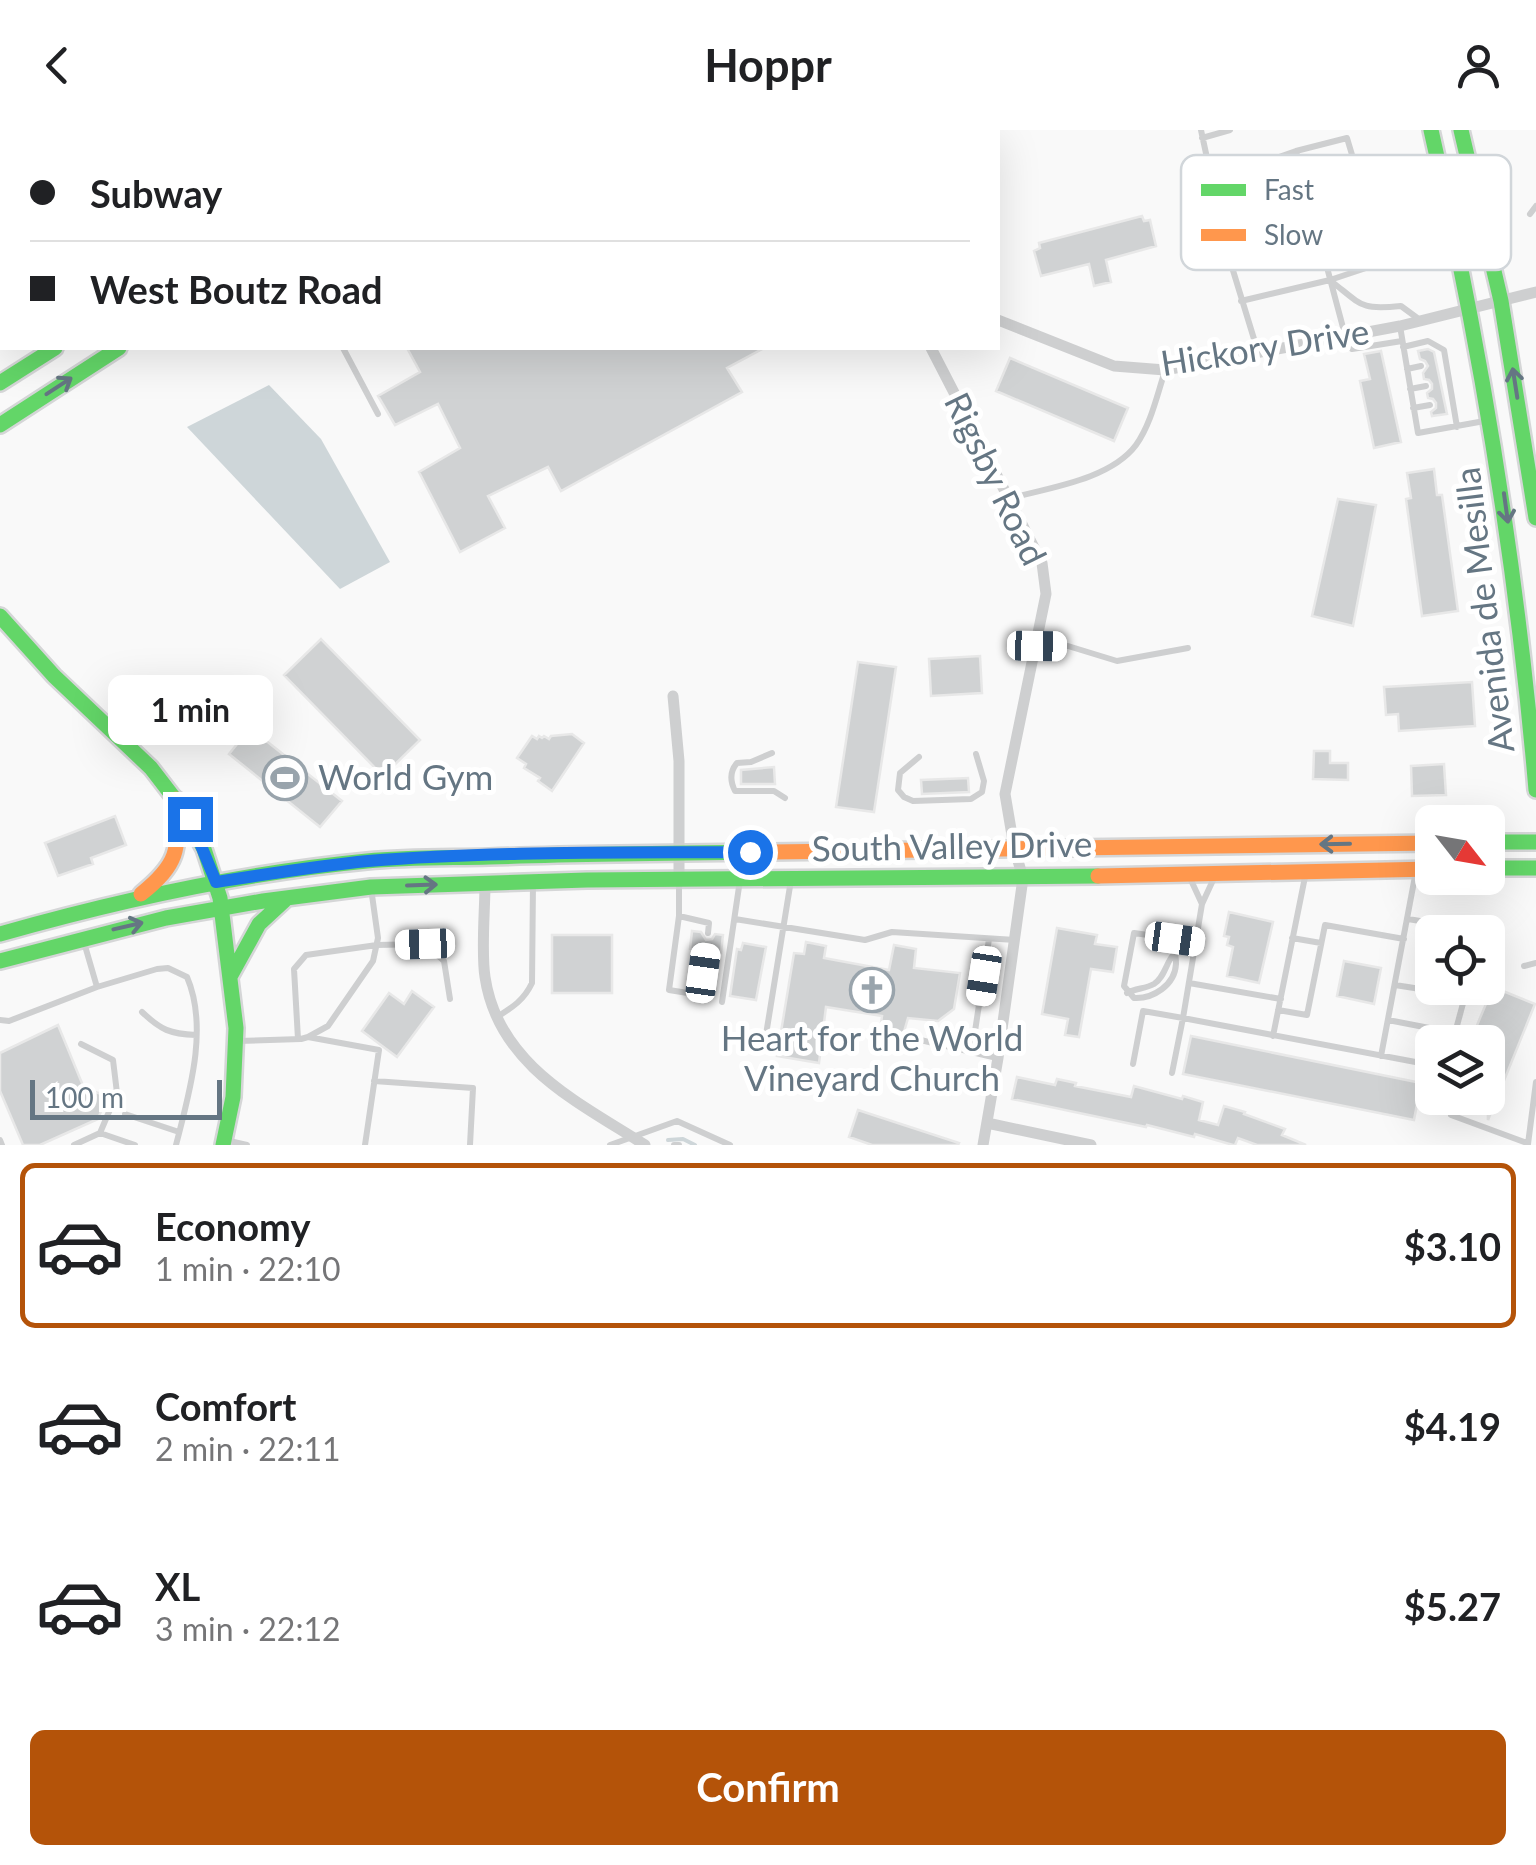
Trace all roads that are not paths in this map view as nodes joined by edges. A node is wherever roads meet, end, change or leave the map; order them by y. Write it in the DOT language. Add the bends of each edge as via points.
graph roads {
  1 [pos="1230,130"];
  2 [pos="1431,130"];
  3 [pos="1460,130"];
  4 [pos="1202,134"];
  5 [pos="1346,134"];
  6 [pos="1296,151"];
  7 [pos="1285,155"];
  8 [pos="1297,155"];
  9 [pos="1437,155"];
  10 [pos="1466,155"];
  11 [pos="1536,206"];
  12 [pos="1530,214"];
  13 [pos="1232,270"];
  14 [pos="1328,270"];
  15 [pos="1360,270"];
  16 [pos="1463,270"];
  17 [pos="1494,270"];
  18 [pos="1330,280"];
  19 [pos="1536,292"];
  20 [pos="1241,301"];
  21 [pos="1501,301"];
  22 [pos="1472,308"];
  23 [pos="1000,321"];
  24 [pos="1421,321"];
  25 [pos="1400,326"];
  26 [pos="1341,337"];
  27 [pos="1403,344"];
  28 [pos="52,350"];
  29 [pos="116,350"];
  30 [pos="343,350"];
  31 [pos="935,351"];
  32 [pos="1258,352"];
  33 [pos="1446,362"];
  34 [pos="1436,364"];
  35 [pos="1422,366"];
  36 [pos="1407,369"];
  37 [pos="1166,370"];
  38 [pos="0,383"];
  39 [pos="1426,386"];
  40 [pos="1410,389"];
  41 [pos="1430,406"];
  42 [pos="1413,408"];
  43 [pos="378,414"];
  44 [pos="1492,420"];
  45 [pos="0,426"];
  46 [pos="1457,427"];
  47 [pos="1528,466"];
  48 [pos="1501,472"];
  49 [pos="1007,499"];
  50 [pos="1536,518"];
  51 [pos="0,616"];
  52 [pos="1037,646"];
  53 [pos="1188,648"];
  54 [pos="673,696"];
  55 [pos="772,753"];
  56 [pos="976,754"];
  57 [pos="919,757"];
  58 [pos="1536,790"];
  59 [pos="785,798"];
  60 [pos="176,799"];
  61 [pos="1505,842"];
  62 [pos="1536,842"];
  63 [pos="1415,843"];
  64 [pos="1014,846"];
  65 [pos="679,852"];
  66 [pos="1505,868"];
  67 [pos="1536,868"];
  68 [pos="1415,869"];
  69 [pos="1306,871"];
  70 [pos="1187,872"];
  71 [pos="1216,872"];
  72 [pos="791,878"];
  73 [pos="1023,878"];
  74 [pos="740,879"];
  75 [pos="679,880"];
  76 [pos="216,882"];
  77 [pos="533,882"];
  78 [pos="485,883"];
  79 [pos="371,887"];
  80 [pos="1416,895"];
  81 [pos="292,896"];
  82 [pos="135,898"];
  83 [pos="1202,904"];
  84 [pos="221,908"];
  85 [pos="679,916"];
  86 [pos="735,919"];
  87 [pos="1408,919"];
  88 [pos="1415,920"];
  89 [pos="783,928"];
  90 [pos="708,933"];
  91 [pos="0,934"];
  92 [pos="82,938"];
  93 [pos="989,938"];
  94 [pos="1292,938"];
  95 [pos="1175,939"];
  96 [pos="1404,939"];
  97 [pos="1015,940"];
  98 [pos="1196,942"];
  99 [pos="1320,943"];
  100 [pos="377,945"];
  101 [pos="706,951"];
  102 [pos="0,961"];
  103 [pos="1536,964"];
  104 [pos="1524,966"];
  105 [pos="232,975"];
  106 [pos="1189,983"];
  107 [pos="1395,984"];
  108 [pos="97,987"];
  109 [pos="450,998"];
  110 [pos="1280,999"];
  111 [pos="722,1002"];
  112 [pos="1278,1010"];
  113 [pos="142,1012"];
  114 [pos="497,1017"];
  115 [pos="1183,1018"];
  116 [pos="0,1020"];
  117 [pos="1388,1020"];
  118 [pos="196,1035"];
  119 [pos="1273,1036"];
  120 [pos="308,1037"];
  121 [pos="912,1038"];
  122 [pos="298,1039"];
  123 [pos="238,1040"];
  124 [pos="82,1044"];
  125 [pos="764,1047"];
  126 [pos="972,1052"];
  127 [pos="1381,1056"];
  128 [pos="998,1058"];
  129 [pos="1415,1062"];
  130 [pos="1133,1064"];
  131 [pos="1172,1073"];
  132 [pos="374,1081"];
  133 [pos="1536,1082"];
  134 [pos="125,1114"];
  135 [pos="1451,1115"];
  136 [pos="987,1124"];
  137 [pos="100,1132"];
  138 [pos="179,1132"];
  139 [pos="631,1136"];
  140 [pos="224,1142"];
  141 [pos="1068,1143"];
  142 [pos="1528,1144"];
  143 [pos="74,1145"];
  144 [pos="135,1145"];
  145 [pos="176,1145"];
  146 [pos="246,1145"];
  147 [pos="365,1145"];
  148 [pos="470,1145"];
  149 [pos="610,1145"];
  150 [pos="645,1145"];
  151 [pos="730,1145"];
  152 [pos="983,1145"];
  153 [pos="1092,1145"];
  1 -- 4 [label="lane"];
  2 -- 9 [label="main road, Avenida de Mesilla"];
  3 -- 10 [label="main road, Avenida de Mesilla"];
  5 -- 6 [label="lane"];
  6 -- 7 [label="lane"];
  6 -- 8 [label="lane"];
  11 -- 12 [label="lane"];
  13 -- 20 [label="lane"];
  14 -- 18 [label="lane"];
  15 -- 18 [label="lane"];
  16 -- 22 [label="main road, Avenida de Mesilla"];
  17 -- 21 [label="main road, Avenida de Mesilla"];
  18 -- 20 [label="lane"];
  18 -- 24 [label="lane" via="1370,309 1401,306"];
  18 -- 26 [label="lane"];
  19 -- 21 [label="street, Hickory Drive"];
  20 -- 32 [label="lane"];
  21 -- 22 [label="street, Hickory Drive"];
  47 -- 21 [label="main road, Avenida de Mesilla, one-way"];
  22 -- 24 [label="street, Hickory Drive"];
  22 -- 44 [label="main road, Avenida de Mesilla"];
  23 -- 37 [label="street, Hickory Drive" via="1114,366"];
  24 -- 25 [label="street, Hickory Drive"];
  25 -- 26 [label="street, Hickory Drive"];
  25 -- 27 [label="lane"];
  26 -- 27 [label="lane" via="1352,350"];
  26 -- 32 [label="street, Hickory Drive"];
  27 -- 33 [label="lane" via="1428,341 1444,350"];
  27 -- 36 [label="lane"];
  28 -- 38 [label="main road"];
  45 -- 29 [label="main road, one-way"];
  30 -- 43 [label="lane"];
  31 -- 49 [label="street, Rigsby Road"];
  32 -- 37 [label="street, Hickory Drive"];
  33 -- 34 [label="lane"];
  33 -- 46 [label="lane"];
  35 -- 36 [label="lane"];
  36 -- 40 [label="lane"];
  37 -- 49 [label="lane" via="1136,444 1115,465"];
  39 -- 40 [label="lane"];
  40 -- 42 [label="lane"];
  41 -- 42 [label="lane"];
  42 -- 46 [label="lane" via="1418,433"];
  44 -- 46 [label="lane"];
  44 -- 48 [label="main road, Avenida de Mesilla"];
  47 -- 48 [label="main road"];
  47 -- 50 [label="main road, Avenida de Mesilla"];
  48 -- 58 [label="main road, Avenida de Mesilla, one-way"];
  49 -- 52 [label="street, Rigsby Road" via="1042,563 1046,594"];
  51 -- 60 [label="main road"];
  52 -- 53 [label="lane" via="1068,646 1117,661"];
  52 -- 64 [label="street, Rigsby Road" via="1006,794"];
  54 -- 65 [label="street"];
  55 -- 59 [label="lane" via="737,763 732,783 735,791 774,791"];
  56 -- 57 [label="lane" via="984,781 982,792 971,798 904,798 900,773"];
  60 -- 76 [label="main road"];
  60 -- 82 [label="main road" via="173,865"];
  61 -- 62 [label="main road"];
  63 -- 64 [label="main road, South Valley Drive, one-way"];
  64 -- 65 [label="main road, South Valley Drive"];
  64 -- 73 [label="street, Rigsby Road"];
  65 -- 75 [label="street"];
  65 -- 76 [label="main road, South Valley Drive" via="369,861"];
  66 -- 67 [label="main road"];
  68 -- 69 [label="main road, South Valley Drive"];
  69 -- 71 [label="main road, South Valley Drive"];
  69 -- 94 [label="lane"];
  70 -- 71 [label="main road, South Valley Drive"];
  70 -- 73 [label="main road, South Valley Drive"];
  70 -- 83 [label="lane"];
  71 -- 83 [label="lane"];
  72 -- 73 [label="main road, South Valley Drive"];
  72 -- 74 [label="main road, South Valley Drive"];
  72 -- 89 [label="lane"];
  73 -- 97 [label="street, Rigsby Road"];
  74 -- 75 [label="main road, South Valley Drive"];
  74 -- 86 [label="lane"];
  75 -- 77 [label="main road, South Valley Drive"];
  75 -- 85 [label="lane"];
  76 -- 82 [label="main road, South Valley Drive"];
  76 -- 84 [label="main road"];
  77 -- 78 [label="main road, South Valley Drive"];
  77 -- 114 [label="lane" via="532,983"];
  79 -- 78 [label="main road, South Valley Drive, one-way"];
  78 -- 114 [label="street" via="485,976"];
  79 -- 81 [label="main road, South Valley Drive"];
  79 -- 100 [label="lane"];
  80 -- 87 [label="lane"];
  81 -- 84 [label="main road, South Valley Drive"];
  81 -- 105 [label="main road" via="268,911 249,936"];
  82 -- 91 [label="main road, South Valley Drive"];
  83 -- 98 [label="lane"];
  92 -- 84 [label="main road, South Valley Drive, one-way"];
  84 -- 105 [label="main road"];
  85 -- 90 [label="lane" via="709,923"];
  85 -- 101 [label="lane" via="670,990 700,995"];
  86 -- 89 [label="lane"];
  86 -- 111 [label="lane"];
  87 -- 88 [label="lane"];
  87 -- 96 [label="lane"];
  89 -- 93 [label="lane" via="865,940 892,932"];
  89 -- 125 [label="lane"];
  92 -- 102 [label="main road, South Valley Drive"];
  92 -- 108 [label="lane"];
  93 -- 97 [label="lane"];
  93 -- 126 [label="lane"];
  94 -- 99 [label="lane"];
  94 -- 110 [label="lane"];
  95 -- 95 [label="lane" via="1160,979 1128,993 1134,933"];
  95 -- 98 [label="lane"];
  96 -- 99 [label="lane" via="1325,925"];
  96 -- 107 [label="lane"];
  97 -- 128 [label="street, Rigsby Road"];
  98 -- 106 [label="lane"];
  99 -- 112 [label="lane" via="1307,1015"];
  100 -- 109 [label="lane" via="432,949 444,961"];
  100 -- 120 [label="lane" via="328,1026"];
  100 -- 122 [label="lane" via="306,955 294,969"];
  103 -- 104 [label="lane"];
  105 -- 123 [label="main road"];
  106 -- 110 [label="lane"];
  106 -- 115 [label="lane"];
  107 -- 117 [label="lane"];
  107 -- 117 [label="lane" via="1465,996 1456,1033"];
  108 -- 116 [label="lane"];
  108 -- 118 [label="lane" via="158,969 178,972 193,990"];
  110 -- 112 [label="lane"];
  112 -- 119 [label="lane"];
  113 -- 118 [label="lane" via="173,1034"];
  114 -- 139 [label="street" via="527,1063 568,1098"];
  115 -- 119 [label="lane"];
  115 -- 130 [label="lane" via="1142,1011"];
  115 -- 131 [label="lane"];
  117 -- 127 [label="lane"];
  118 -- 138 [label="lane"];
  119 -- 127 [label="lane"];
  120 -- 122 [label="lane"];
  120 -- 132 [label="lane" via="378,1050"];
  121 -- 126 [label="lane"];
  122 -- 123 [label="lane"];
  123 -- 140 [label="main road"];
  124 -- 137 [label="lane" via="113,1060 118,1093"];
  126 -- 128 [label="lane"];
  127 -- 129 [label="lane"];
  128 -- 136 [label="street, Rigsby Road"];
  132 -- 147 [label="lane"];
  132 -- 148 [label="lane" via="473,1088"];
  133 -- 142 [label="lane"];
  134 -- 138 [label="lane"];
  135 -- 142 [label="lane"];
  136 -- 141 [label="street"];
  136 -- 152 [label="street, Rigsby Road"];
  137 -- 143 [label="lane"];
  137 -- 144 [label="lane"];
  138 -- 145 [label="lane"];
  139 -- 149 [label="lane"];
  139 -- 150 [label="street"];
  139 -- 151 [label="lane" via="677,1121"];
  140 -- 146 [label="lane"];
  141 -- 153 [label="street"];
}
